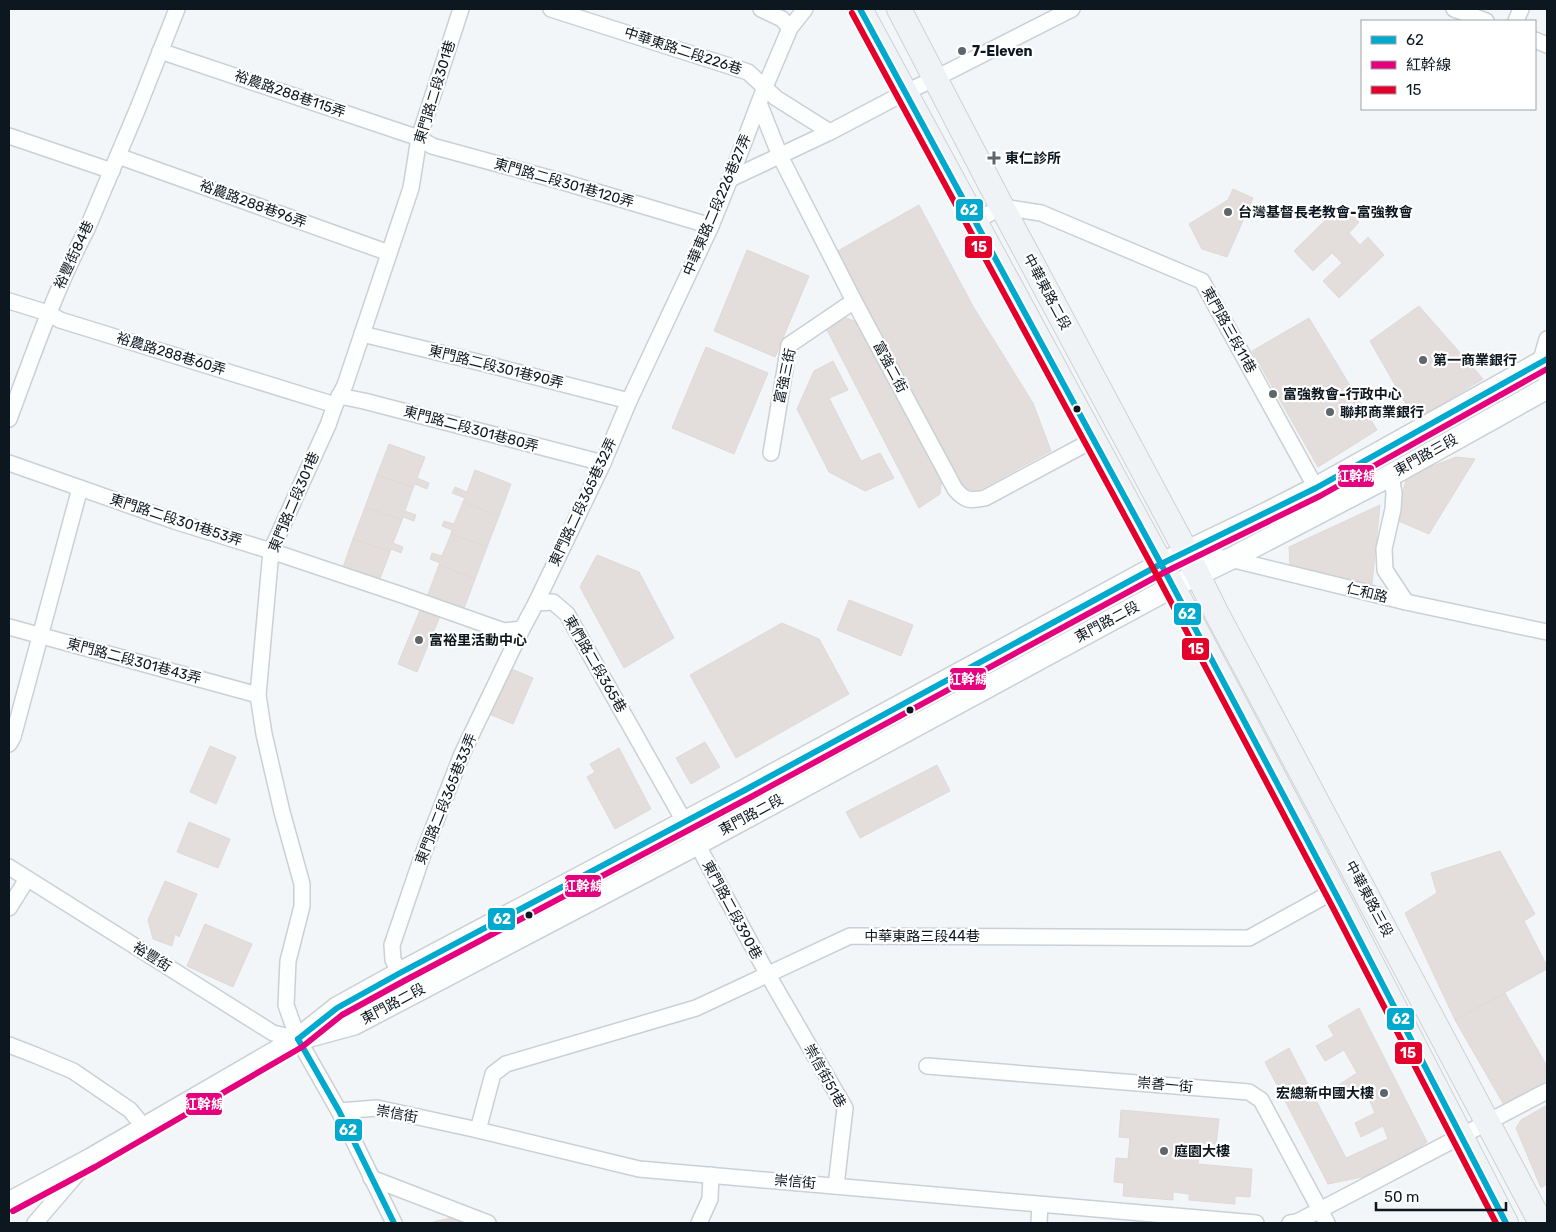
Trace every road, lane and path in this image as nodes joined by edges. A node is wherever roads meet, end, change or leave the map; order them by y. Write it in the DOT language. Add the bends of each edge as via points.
graph roads {
  1 [pos="177,9"];
  2 [pos="551,9"];
  3 [pos="761,9"];
  4 [pos="804,9"];
  5 [pos="860,9"];
  6 [pos="899,9"];
  7 [pos="1072,9"];
  8 [pos="1454,9"];
  9 [pos="457,10"];
  10 [pos="1483,20"];
  11 [pos="790,28"];
  12 [pos="160,51"];
  13 [pos="936,78"];
  14 [pos="764,87"];
  15 [pos="906,92"];
  16 [pos="759,103"];
  17 [pos="830,132"];
  18 [pos="9,136"];
  19 [pos="419,138"];
  20 [pos="118,156"];
  21 [pos="780,156"];
  22 [pos="112,171"];
  23 [pos="730,179"];
  24 [pos="1002,207"];
  25 [pos="975,221"];
  26 [pos="711,226"];
  27 [pos="389,253"];
  28 [pos="9,301"];
  29 [pos="854,301"];
  30 [pos="48,313"];
  31 [pos="362,334"];
  32 [pos="1547,339"];
  33 [pos="1545,367"];
  34 [pos="1547,388"];
  35 [pos="337,401"];
  36 [pos="629,401"];
  37 [pos="9,419"];
  38 [pos="1093,440"];
  39 [pos="770,453"];
  40 [pos="9,463"];
  41 [pos="603,463"];
  42 [pos="1391,475"];
  43 [pos="80,488"];
  44 [pos="1316,488"];
  45 [pos="271,551"];
  46 [pos="1187,552"];
  47 [pos="1230,560"];
  48 [pos="1160,564"];
  49 [pos="1197,576"];
  50 [pos="1172,587"];
  51 [pos="1406,602"];
  52 [pos="536,603"];
  53 [pos="9,627"];
  54 [pos="522,629"];
  55 [pos="1547,632"];
  56 [pos="40,635"];
  57 [pos="258,695"];
  58 [pos="9,744"];
  59 [pos="685,822"];
  60 [pos="697,844"];
  61 [pos="9,867"];
  62 [pos="27,879"];
  63 [pos="1334,891"];
  64 [pos="9,908"];
  65 [pos="400,973"];
  66 [pos="768,975"];
  67 [pos="298,1039"];
  68 [pos="9,1045"];
  69 [pos="927,1066"];
  70 [pos="1547,1091"];
  71 [pos="339,1111"];
  72 [pos="1486,1121"];
  73 [pos="144,1127"];
  74 [pos="478,1130"];
  75 [pos="1461,1135"];
  76 [pos="90,1158"];
  77 [pos="711,1175"];
  78 [pos="372,1178"];
  79 [pos="836,1186"];
  80 [pos="9,1203"];
  81 [pos="1040,1205"];
  82 [pos="1323,1216"];
  83 [pos="35,1223"];
  84 [pos="394,1223"];
  85 [pos="488,1223"];
  86 [pos="699,1223"];
  87 [pos="1039,1223"];
  88 [pos="1256,1223"];
  89 [pos="1290,1223"];
  90 [pos="1506,1223"];
  91 [pos="1540,1223"];
  1 -- 12 [label="street, 裕豐街84巷"];
  2 -- 14 [label="street, 中華東路二段226巷" via="748,72"];
  3 -- 11 [label="street" via="782,19"];
  4 -- 11 [label="street, 中華東路二段226巷27弄"];
  5 -- 15 [label="main road"];
  6 -- 13 [label="main road, 中華東路二段"];
  7 -- 13 [label="street"];
  8 -- 10 [label="street"];
  9 -- 19 [label="street, 東門路二段301巷"];
  11 -- 14 [label="street, 中華東路二段226巷27弄"];
  12 -- 19 [label="street, 裕農路288巷115弄"];
  12 -- 20 [label="street, 裕豐街84巷"];
  13 -- 15 [label="street"];
  13 -- 24 [label="main road, 中華東路二段"];
  14 -- 16 [label="street, 中華東路二段226巷27弄"];
  14 -- 17 [label="street, 中華東路二段226巷"];
  15 -- 17 [label="street"];
  15 -- 25 [label="main road"];
  16 -- 21 [label="street, 富強二街"];
  16 -- 23 [label="street, 中華東路二段226巷27弄"];
  17 -- 21 [label="street"];
  18 -- 22 [label="street"];
  19 -- 26 [label="street, 東門路二段301巷120弄" via="432,146"];
  19 -- 27 [label="street, 東門路二段301巷" via="411,188"];
  20 -- 22 [label="street, 裕豐街84巷"];
  20 -- 27 [label="street, 裕農路288巷96弄"];
  21 -- 23 [label="street"];
  21 -- 29 [label="street, 富強二街"];
  22 -- 30 [label="street, 裕豐街84巷"];
  23 -- 26 [label="street, 中華東路二段226巷27弄"];
  24 -- 25 [label="street"];
  24 -- 44 [label="street, 東門路三段11巷" via="1041,212 1202,281"];
  24 -- 46 [label="main road, 中華東路二段"];
  25 -- 38 [label="main road"];
  26 -- 36 [label="street, 中華東路二段226巷27弄"];
  27 -- 31 [label="street, 東門路二段301巷"];
  28 -- 30 [label="street, 裕農路288巷60弄"];
  29 -- 38 [label="street, 富強二街" via="962,497 973,500 985,498"];
  29 -- 39 [label="street, 富強三街" via="789,345"];
  30 -- 35 [label="street, 裕農路288巷60弄" via="60,320"];
  30 -- 37 [label="street, 裕豐街84巷"];
  31 -- 35 [label="street, 東門路二段301巷"];
  31 -- 36 [label="street, 東門路二段301巷90弄"];
  32 -- 33 [label="street"];
  33 -- 44 [label="main road, 東門路三段"];
  34 -- 42 [label="main road, 東門路三段"];
  35 -- 41 [label="street, 東門路二段301巷80弄" via="364,401"];
  35 -- 45 [label="street, 東門路二段301巷"];
  36 -- 41 [label="street, 東門路二段365巷32弄"];
  38 -- 48 [label="main road"];
  40 -- 43 [label="street, 東門路二段301巷53弄"];
  41 -- 52 [label="street, 東門路二段365巷32弄"];
  42 -- 47 [label="main road, 東門路三段"];
  42 -- 51 [label="street" via="1393,509 1384,549 1385,570"];
  43 -- 45 [label="street, 東門路二段301巷53弄"];
  43 -- 56 [label="street"];
  44 -- 46 [label="main road, 東門路三段"];
  45 -- 54 [label="street" via="504,631"];
  45 -- 57 [label="street, 東門路二段301巷"];
  46 -- 47 [label="street, 仁和路"];
  46 -- 48 [label="main road, 東門路二段"];
  46 -- 49 [label="main road, 中華東路二段"];
  47 -- 49 [label="main road, 東門路三段"];
  47 -- 51 [label="street, 仁和路"];
  48 -- 50 [label="main road, 中華東路三段"];
  48 -- 59 [label="main road, 東門路二段"];
  49 -- 50 [label="main road, 東門路二段"];
  49 -- 72 [label="main road, 中華東路三段"];
  50 -- 60 [label="main road, 東門路二段"];
  50 -- 63 [label="main road, 中華東路三段"];
  51 -- 55 [label="street, 仁和路"];
  52 -- 54 [label="street"];
  52 -- 59 [label="street, 東們路二段365巷" via="553,602 567,614"];
  53 -- 56 [label="street, 東門路二段301巷43弄"];
  54 -- 65 [label="street, 東門路二段365巷33弄" via="462,754 423,854 392,945 393,960"];
  56 -- 57 [label="street, 東門路二段301巷43弄"];
  56 -- 58 [label="street"];
  57 -- 67 [label="street, 東門路二段301巷" via="282,812 302,884 302,906 288,961 286,1005"];
  59 -- 60 [label="street, 東們路二段365巷"];
  59 -- 65 [label="main road, 東門路二段"];
  60 -- 66 [label="street, 東門路二段390巷"];
  60 -- 67 [label="main road, 東門路二段" via="354,1024"];
  61 -- 62 [label="street, 裕豐街"];
  62 -- 64 [label="street"];
  62 -- 67 [label="street, 裕豐街" via="273,1033"];
  63 -- 66 [label="street, 中華東路三段44巷" via="1249,938 850,936"];
  63 -- 75 [label="main road, 中華東路三段"];
  65 -- 67 [label="main road, 東門路二段" via="337,1008"];
  66 -- 74 [label="street, 中華東路三段44巷" via="696,1008 506,1064 493,1074"];
  66 -- 79 [label="street, 崇信街51巷" via="845,1108"];
  67 -- 71 [label="street, 東門路二段301巷"];
  67 -- 73 [label="main road, 東門路二段"];
  68 -- 73 [label="street" via="72,1071 130,1110"];
  69 -- 82 [label="street, 崇善一街" via="1249,1092 1261,1100"];
  70 -- 72 [label="street"];
  71 -- 74 [label="street, 崇信街" via="377,1108"];
  71 -- 78 [label="street, 東門路二段301巷"];
  72 -- 75 [label="street"];
  72 -- 91 [label="main road, 中華東路三段"];
  73 -- 76 [label="main road, 東門路二段"];
  74 -- 77 [label="street, 崇信街" via="639,1169"];
  75 -- 82 [label="street"];
  75 -- 90 [label="main road, 中華東路三段"];
  76 -- 80 [label="main road, 東門路二段"];
  76 -- 83 [label="street"];
  77 -- 79 [label="street, 崇信街"];
  77 -- 86 [label="street" via="710,1199"];
  78 -- 84 [label="street, 東門路二段301巷"];
  78 -- 85 [label="street"];
  79 -- 81 [label="street, 崇信街"];
  81 -- 87 [label="street"];
  81 -- 88 [label="street, 崇信街"];
  82 -- 89 [label="street"];
}
